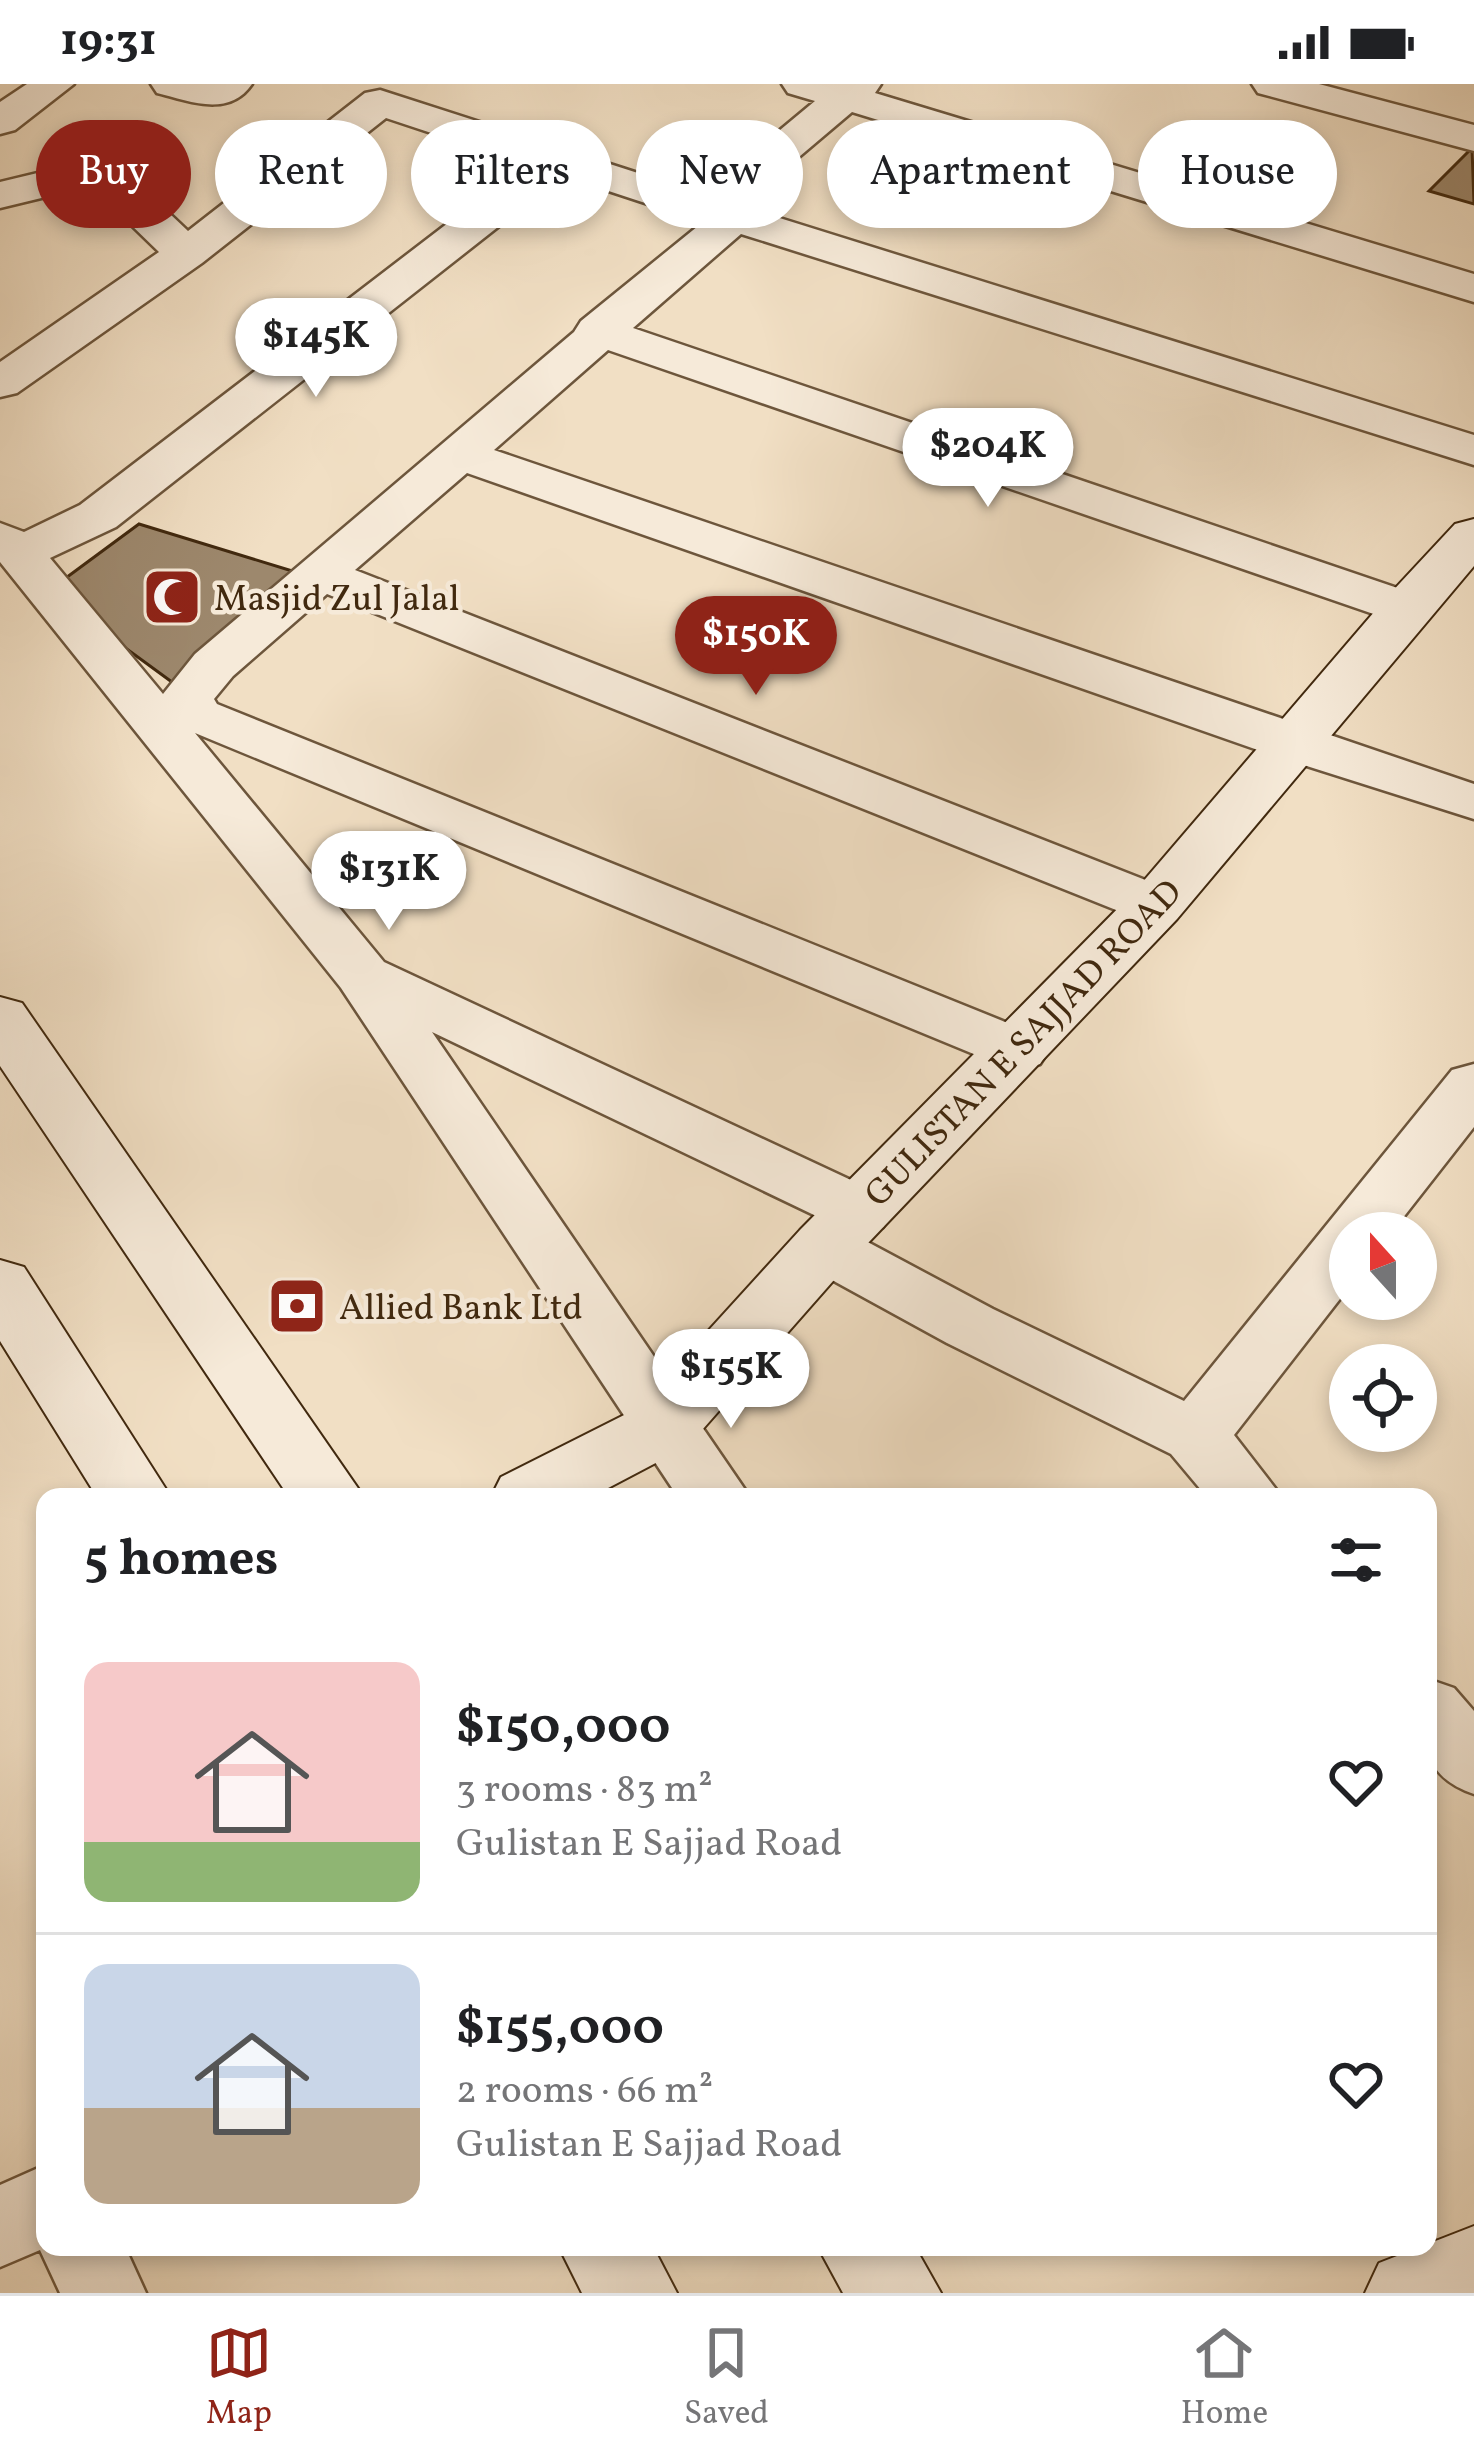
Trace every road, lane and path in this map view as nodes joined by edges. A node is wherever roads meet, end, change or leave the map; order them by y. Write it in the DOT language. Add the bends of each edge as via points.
graph roads {
  1 [pos="54,84"];
  2 [pos="171,84"];
  3 [pos="232,84"];
  4 [pos="802,84"];
  5 [pos="1272,84"];
  6 [pos="854,90"];
  7 [pos="392,93"];
  8 [pos="459,120"];
  9 [pos="0,121"];
  10 [pos="803,138"];
  11 [pos="1474,138"];
  12 [pos="0,195"];
  13 [pos="471,228"];
  14 [pos="707,228"];
  15 [pos="766,228"];
  16 [pos="186,254"];
  17 [pos="1474,289"];
  18 [pos="597,332"];
  19 [pos="0,383"];
  20 [pos="1474,451"];
  21 [pos="460,454"];
  22 [pos="1474,535"];
  23 [pos="10,546"];
  24 [pos="323,575"];
  25 [pos="1406,608"];
  26 [pos="1291,743"];
  27 [pos="1474,802"];
  28 [pos="1156,904"];
  29 [pos="362,974"];
  30 [pos="4,1034"];
  31 [pos="1019,1050"];
  32 [pos="1474,1085"];
  33 [pos="1373,1212"];
  34 [pos="843,1229"];
  35 [pos="1329,1267"];
  36 [pos="0,1285"];
  37 [pos="663,1427"];
  38 [pos="1195,1436"];
  39 [pos="128,1488"];
  40 [pos="322,1488"];
  41 [pos="544,1488"];
  42 [pos="708,1488"];
  43 [pos="1239,1488"];
  44 [pos="1437,1720"];
  45 [pos="1474,1763"];
  46 [pos="36,2209"];
  47 [pos="0,2228"];
  48 [pos="85,2256"];
  49 [pos="609,2256"];
  50 [pos="869,2256"];
  51 [pos="1474,2268"];
  52 [pos="103,2293"];
  53 [pos="632,2293"];
  54 [pos="896,2293"];
  55 [pos="1410,2293"];
  1 -- 9 [label="street"];
  2 -- 3 [label="street" via="215,94"];
  4 -- 6 [label="street"];
  5 -- 11 [label="street"];
  6 -- 10 [label="street"];
  6 -- 17 [label="street"];
  7 -- 8 [label="street"];
  7 -- 16 [label="street"];
  12 -- 16 [label="street" via="100,171"];
  13 -- 23 [label="street" via="98,516"];
  14 -- 18 [label="street"];
  15 -- 20 [label="street"];
  16 -- 19 [label="street"];
  18 -- 21 [label="street"];
  18 -- 25 [label="street"];
  21 -- 24 [label="street"];
  21 -- 26 [label="street"];
  22 -- 25 [label="street, GULISTAN E SAJJAD ROAD"];
  23 -- 29 [label="street"];
  24 -- 28 [label="street"];
  24 -- 31 [label="street" via="198,680 187,698 198,715"];
  25 -- 26 [label="street, GULISTAN E SAJJAD ROAD"];
  26 -- 27 [label="street"];
  26 -- 28 [label="street, GULISTAN E SAJJAD ROAD"];
  28 -- 31 [label="street, GULISTAN E SAJJAD ROAD"];
  29 -- 34 [label="street"];
  29 -- 37 [label="street"];
  30 -- 40 [label="street"];
  31 -- 34 [label="street, GULISTAN E SAJJAD ROAD"];
  32 -- 33 [label="street"];
  34 -- 37 [label="street, GULISTAN E SAJJAD ROAD"];
  34 -- 38 [label="street" via="970,1326"];
  35 -- 38 [label="street"];
  36 -- 39 [label="street"];
  37 -- 41 [label="street, GULISTAN E SAJJAD ROAD"];
  37 -- 42 [label="street"];
  38 -- 43 [label="street"];
  44 -- 45 [label="street"];
  46 -- 47 [label="street"];
  48 -- 52 [label="street"];
  49 -- 53 [label="street"];
  50 -- 54 [label="street"];
  51 -- 55 [label="street"];
}
